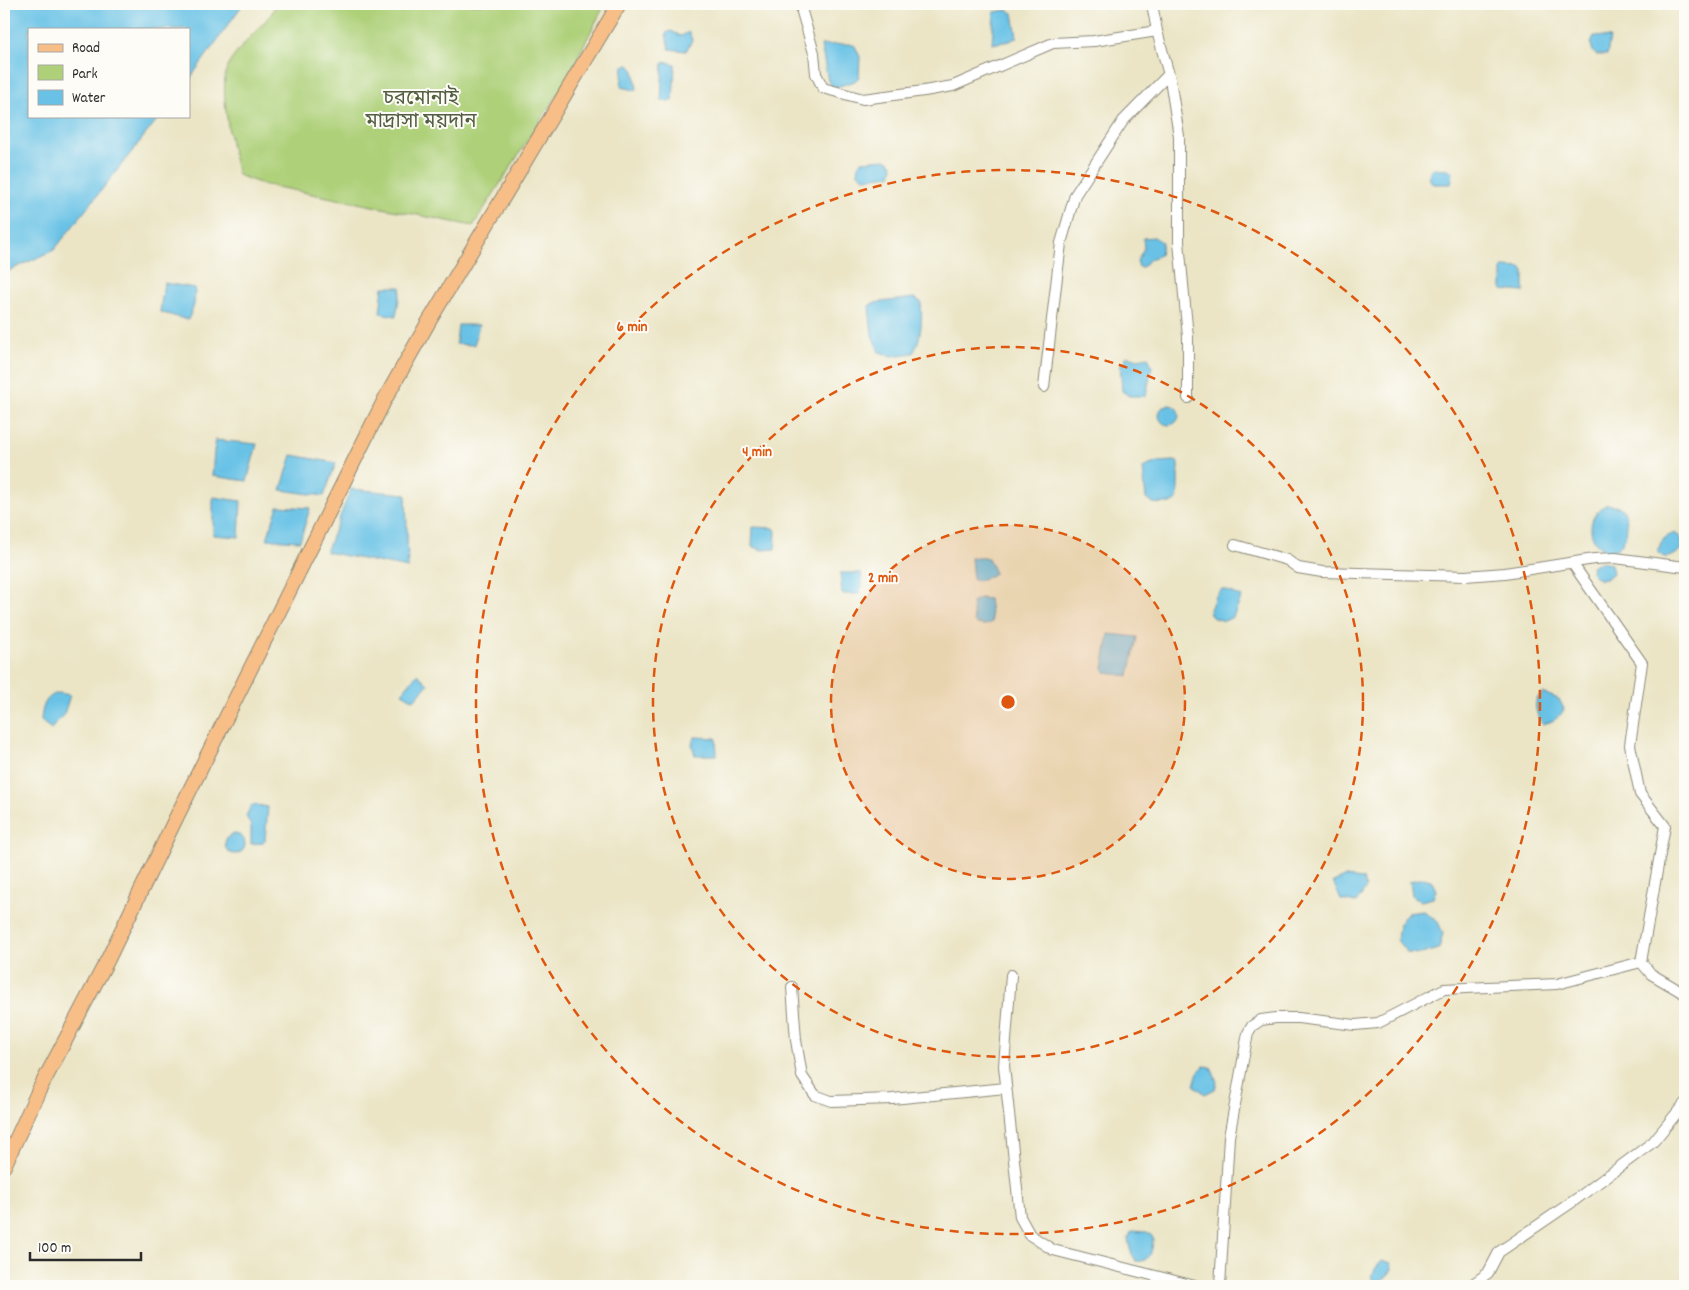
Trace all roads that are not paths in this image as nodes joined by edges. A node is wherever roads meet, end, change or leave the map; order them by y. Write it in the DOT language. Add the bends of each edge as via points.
graph roads {
  1 [pos="619,4"];
  2 [pos="803,4"];
  3 [pos="1152,4"];
  4 [pos="1157,31"];
  5 [pos="1169,74"];
  6 [pos="1044,387"];
  7 [pos="1188,398"];
  8 [pos="1235,545"];
  9 [pos="1572,563"];
  10 [pos="1685,567"];
  11 [pos="1641,962"];
  12 [pos="1011,975"];
  13 [pos="792,987"];
  14 [pos="1685,994"];
  15 [pos="1006,1088"];
  16 [pos="1685,1103"];
  17 [pos="4,1166"];
  18 [pos="1195,1286"];
  19 [pos="1220,1286"];
  20 [pos="1470,1286"];
  1 -- 17 [label="main road" via="385,399"];
  2 -- 4 [label="street" via="816,74 823,88 863,99 953,86 1053,43 1094,41"];
  3 -- 4 [label="street"];
  4 -- 5 [label="street"];
  5 -- 6 [label="street" via="1122,121 1075,196 1061,244"];
  5 -- 7 [label="street" via="1181,152 1179,242 1188,337"];
  8 -- 9 [label="street" via="1287,560 1298,568 1322,572 1465,576"];
  9 -- 10 [label="street" via="1615,558"];
  9 -- 11 [label="street" via="1642,663 1630,745 1640,794 1665,826"];
  11 -- 14 [label="street" via="1651,974"];
  11 -- 19 [label="street" via="1557,984 1444,989 1378,1023 1355,1025 1276,1018 1261,1020 1252,1026 1248,1033 1229,1138"];
  12 -- 15 [label="street" via="1004,1066"];
  13 -- 15 [label="street" via="802,1076 815,1095 831,1101 892,1099"];
  15 -- 18 [label="street" via="1020,1217 1030,1235 1053,1250"];
  16 -- 20 [label="street" via="1654,1142 1499,1252 1488,1273"];
}
